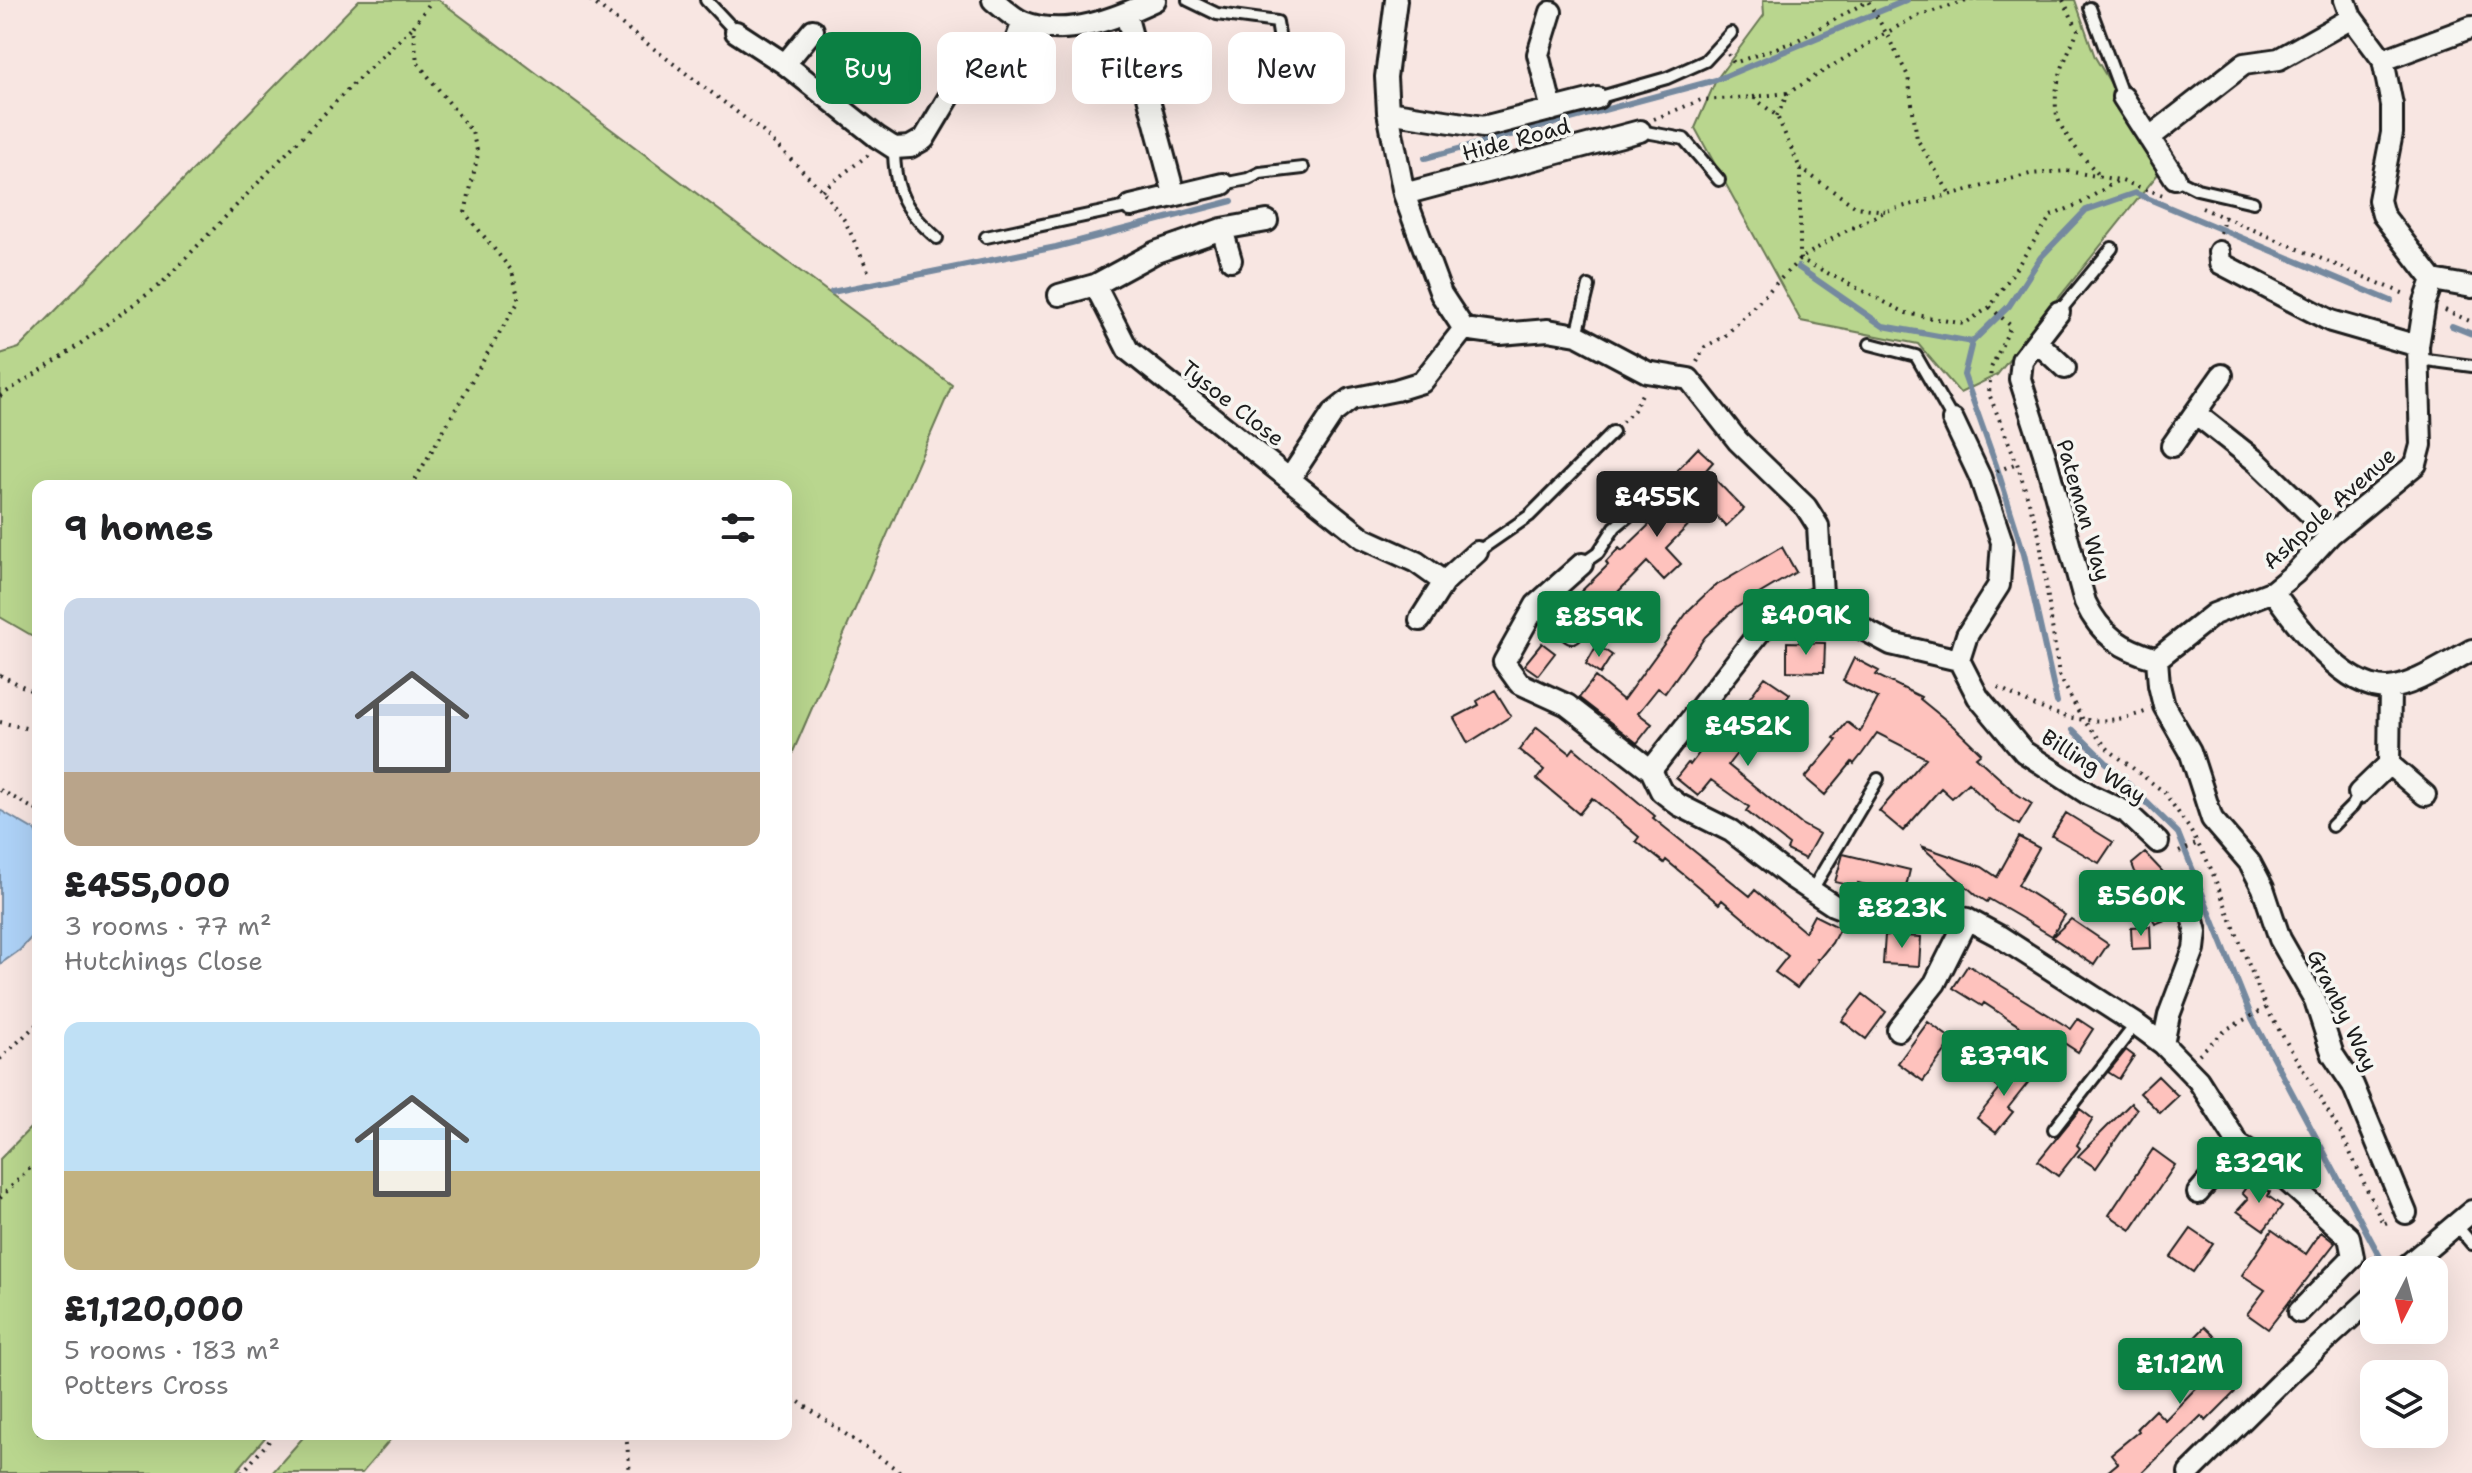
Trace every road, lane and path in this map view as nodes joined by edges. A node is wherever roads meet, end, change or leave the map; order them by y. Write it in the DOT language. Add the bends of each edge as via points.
graph roads {
  1 [pos="432,0"];
  2 [pos="590,0"];
  3 [pos="706,0"];
  4 [pos="1155,0"];
  5 [pos="1188,0"];
  6 [pos="1396,0"];
  7 [pos="1970,0"];
  8 [pos="2063,0"];
  9 [pos="1000,2"];
  10 [pos="1868,3"];
  11 [pos="1554,6"];
  12 [pos="2090,8"];
  13 [pos="2348,9"];
  14 [pos="1126,14"];
  15 [pos="1023,22"];
  16 [pos="413,27"];
  17 [pos="2472,27"];
  18 [pos="813,30"];
  19 [pos="736,32"];
  20 [pos="1279,32"];
  21 [pos="1731,33"];
  22 [pos="1886,33"];
  23 [pos="2383,60"];
  24 [pos="1705,61"];
  25 [pos="785,64"];
  26 [pos="1788,93"];
  27 [pos="1753,97"];
  28 [pos="2123,97"];
  29 [pos="1597,98"];
  30 [pos="1552,110"];
  31 [pos="1388,112"];
  32 [pos="1777,116"];
  33 [pos="1640,131"];
  34 [pos="2149,138"];
  35 [pos="890,145"];
  36 [pos="1303,168"];
  37 [pos="1800,168"];
  38 [pos="2100,177"];
  39 [pos="1719,180"];
  40 [pos="2119,180"];
  41 [pos="1223,184"];
  42 [pos="2170,187"];
  43 [pos="822,190"];
  44 [pos="1174,194"];
  45 [pos="1404,194"];
  46 [pos="1950,194"];
  47 [pos="2253,202"];
  48 [pos="1131,206"];
  49 [pos="2195,206"];
  50 [pos="1886,211"];
  51 [pos="2225,216"];
  52 [pos="1267,221"];
  53 [pos="1222,229"];
  54 [pos="986,237"];
  55 [pos="937,238"];
  56 [pos="2218,245"];
  57 [pos="2112,248"];
  58 [pos="1800,259"];
  59 [pos="1231,260"];
  60 [pos="868,271"];
  61 [pos="2433,280"];
  62 [pos="1095,285"];
  63 [pos="1589,286"];
  64 [pos="2472,287"];
  65 [pos="1059,295"];
  66 [pos="2425,302"];
  67 [pos="1990,307"];
  68 [pos="2059,312"];
  69 [pos="2472,322"];
  70 [pos="1464,329"];
  71 [pos="1577,335"];
  72 [pos="2037,342"];
  73 [pos="1870,344"];
  74 [pos="2418,352"];
  75 [pos="2472,366"];
  76 [pos="2065,368"];
  77 [pos="1647,372"];
  78 [pos="2222,375"];
  79 [pos="1689,379"];
  80 [pos="0,396"];
  81 [pos="2195,413"];
  82 [pos="1953,420"];
  83 [pos="1613,432"];
  84 [pos="2172,446"];
  85 [pos="2017,463"];
  86 [pos="2006,467"];
  87 [pos="1290,478"];
  88 [pos="415,480"];
  89 [pos="1638,508"];
  90 [pos="2331,534"];
  91 [pos="1477,552"];
  92 [pos="1582,564"];
  93 [pos="1444,582"];
  94 [pos="2273,591"];
  95 [pos="1822,594"];
  96 [pos="1536,605"];
  97 [pos="1420,620"];
  98 [pos="1572,632"];
  99 [pos="2472,650"];
  100 [pos="2157,659"];
  101 [pos="1963,667"];
  102 [pos="0,675"];
  103 [pos="2390,688"];
  104 [pos="32,691"];
  105 [pos="2164,706"];
  106 [pos="2083,720"];
  107 [pos="0,722"];
  108 [pos="32,730"];
  109 [pos="2389,764"];
  110 [pos="1651,770"];
  111 [pos="1878,779"];
  112 [pos="0,790"];
  113 [pos="2359,793"];
  114 [pos="2425,795"];
  115 [pos="32,808"];
  116 [pos="2332,826"];
  117 [pos="2158,842"];
  118 [pos="2194,845"];
  119 [pos="2179,852"];
  120 [pos="1812,890"];
  121 [pos="2189,905"];
  122 [pos="1967,919"];
  123 [pos="2262,1009"];
  124 [pos="2136,1024"];
  125 [pos="32,1029"];
  126 [pos="1898,1030"];
  127 [pos="2163,1044"];
  128 [pos="0,1059"];
  129 [pos="2186,1067"];
  130 [pos="2054,1129"];
  131 [pos="2239,1145"];
  132 [pos="32,1166"];
  133 [pos="2198,1193"];
  134 [pos="0,1198"];
  135 [pos="2472,1211"];
  136 [pos="2406,1213"];
  137 [pos="2456,1225"];
  138 [pos="2472,1244"];
  139 [pos="2419,1256"];
  140 [pos="2360,1309"];
  141 [pos="2299,1312"];
  142 [pos="792,1397"];
  143 [pos="270,1440"];
  144 [pos="627,1440"];
  145 [pos="242,1473"];
  146 [pos="630,1473"];
  147 [pos="902,1473"];
  148 [pos="2189,1473"];
  1 -- 16 [label="path"];
  2 -- 43 [label="path" via="763,132"];
  3 -- 19 [label="lane"];
  4 -- 14 [label="street"];
  5 -- 20 [label="lane" via="1217,14 1277,22"];
  6 -- 31 [label="street" via="1386,77"];
  7 -- 22 [label="path" via="1917,16"];
  8 -- 38 [label="path" via="2078,30 2059,74 2057,115"];
  9 -- 15 [label="street"];
  10 -- 22 [label="path"];
  10 -- 24 [label="path" via="1796,41 1734,63 1727,54"];
  11 -- 30 [label="street" via="1538,54"];
  12 -- 28 [label="lane"];
  13 -- 23 [label="street"];
  13 -- 34 [label="street" via="2279,59 2244,64"];
  14 -- 15 [label="street" via="1066,29"];
  14 -- 44 [label="street"];
  15 -- 35 [label="street" via="1013,49 955,87 924,139 910,147"];
  16 -- 80 [label="path" via="160,285"];
  16 -- 88 [label="path" via="417,62 472,132 478,154 465,213 512,271 519,301"];
  17 -- 23 [label="street"];
  18 -- 25 [label="street"];
  19 -- 25 [label="street"];
  21 -- 24 [label="lane"];
  22 -- 26 [label="path"];
  22 -- 46 [label="path" via="1908,76 1917,139"];
  23 -- 61 [label="street" via="2392,133 2379,200 2391,227"];
  24 -- 29 [label="lane"];
  25 -- 35 [label="street"];
  26 -- 27 [label="path"];
  26 -- 32 [label="path"];
  27 -- 32 [label="path"];
  27 -- 33 [label="path" via="1701,100 1656,117"];
  28 -- 34 [label="street"];
  29 -- 30 [label="street"];
  30 -- 31 [label="street" via="1483,127"];
  31 -- 45 [label="street"];
  32 -- 37 [label="path"];
  33 -- 39 [label="lane" via="1684,139"];
  33 -- 45 [label="street, Hide Road"];
  34 -- 42 [label="street"];
  35 -- 43 [label="path"];
  35 -- 55 [label="lane" via="897,191"];
  36 -- 41 [label="lane"];
  37 -- 50 [label="path" via="1856,207"];
  37 -- 58 [label="path"];
  38 -- 40 [label="path"];
  38 -- 46 [label="path" via="2067,171 2030,174"];
  40 -- 42 [label="path"];
  40 -- 67 [label="path" via="2051,216"];
  41 -- 44 [label="street"];
  42 -- 47 [label="lane"];
  43 -- 60 [label="path" via="845,221"];
  44 -- 48 [label="street"];
  45 -- 70 [label="street" via="1441,294"];
  46 -- 50 [label="path"];
  48 -- 54 [label="lane"];
  49 -- 51 [label="path"];
  50 -- 58 [label="path"];
  51 -- 56 [label="path"];
  51 -- 66 [label="path"];
  52 -- 53 [label="street"];
  53 -- 59 [label="street"];
  53 -- 62 [label="street" via="1156,252"];
  56 -- 74 [label="street" via="2220,263 2331,321"];
  57 -- 68 [label="lane"];
  58 -- 67 [label="path" via="1906,313 1964,324"];
  58 -- 79 [label="path" via="1725,336 1705,347"];
  61 -- 64 [label="street"];
  61 -- 66 [label="street, Ashpole Avenue"];
  62 -- 65 [label="street"];
  62 -- 87 [label="street, Tysoe Close" via="1128,350"];
  63 -- 71 [label="lane"];
  66 -- 69 [label="path"];
  66 -- 74 [label="street, Ashpole Avenue"];
  67 -- 85 [label="path" via="2011,326 1991,368 1989,394"];
  68 -- 72 [label="street, Pateman Way"];
  70 -- 71 [label="street"];
  70 -- 87 [label="street, Tysoe Close" via="1422,382 1351,399 1333,413"];
  71 -- 77 [label="street"];
  72 -- 76 [label="street"];
  72 -- 100 [label="street, Pateman Way" via="2022,360 2020,379 2085,602 2108,636"];
  73 -- 82 [label="lane" via="1916,356"];
  74 -- 75 [label="lane"];
  74 -- 90 [label="street, Ashpole Avenue" via="2421,445 2416,464"];
  77 -- 79 [label="street"];
  77 -- 83 [label="path" via="1634,410"];
  78 -- 81 [label="street"];
  79 -- 95 [label="street" via="1738,441 1806,507 1818,526"];
  81 -- 84 [label="street"];
  81 -- 90 [label="street" via="2257,462"];
  82 -- 101 [label="street" via="2002,542 1999,585 1967,635"];
  83 -- 91 [label="lane" via="1529,516"];
  85 -- 86 [label="path"];
  85 -- 106 [label="path" via="2039,535 2059,675"];
  87 -- 93 [label="street" via="1363,538 1416,562"];
  89 -- 92 [label="lane"];
  90 -- 94 [label="street, Ashpole Avenue"];
  91 -- 93 [label="street"];
  92 -- 96 [label="street"];
  93 -- 97 [label="street"];
  94 -- 100 [label="street, Ashpole Avenue" via="2214,614"];
  94 -- 103 [label="street" via="2302,632 2340,667 2364,684"];
  95 -- 101 [label="street" via="1861,628 1891,644"];
  95 -- 110 [label="street" via="1762,629"];
  96 -- 98 [label="street"];
  96 -- 110 [label="street" via="1504,662 1519,683 1567,705"];
  99 -- 103 [label="street"];
  100 -- 105 [label="street, Granby Way"];
  101 -- 106 [label="path" via="2042,711"];
  101 -- 117 [label="street, Billing Way" via="1978,697 2024,752 2126,812"];
  102 -- 104 [label="path"];
  103 -- 109 [label="street"];
  105 -- 106 [label="path" via="2127,718"];
  105 -- 136 [label="street, Granby Way" via="2190,751 2212,819 2250,863 2263,888 2280,939 2315,1000 2333,1055 2353,1085"];
  106 -- 118 [label="path" via="2109,750 2164,792"];
  107 -- 108 [label="path"];
  109 -- 113 [label="street"];
  109 -- 114 [label="street"];
  110 -- 120 [label="street" via="1661,791 1679,805 1731,831"];
  111 -- 120 [label="lane"];
  112 -- 115 [label="path"];
  113 -- 116 [label="lane"];
  118 -- 119 [label="path"];
  118 -- 123 [label="path" via="2209,864"];
  120 -- 122 [label="street" via="1851,912 1944,913"];
  121 -- 127 [label="street" via="2194,949"];
  122 -- 124 [label="street"];
  122 -- 126 [label="street" via="1935,983"];
  123 -- 129 [label="path" via="2227,1029"];
  123 -- 136 [label="path" via="2342,1135 2383,1224"];
  124 -- 127 [label="street"];
  124 -- 130 [label="lane"];
  125 -- 128 [label="path"];
  127 -- 129 [label="street"];
  129 -- 131 [label="street"];
  131 -- 133 [label="street"];
  131 -- 141 [label="street" via="2264,1160 2349,1237 2353,1257"];
  132 -- 134 [label="path"];
  135 -- 137 [label="street"];
  137 -- 138 [label="lane"];
  137 -- 139 [label="street"];
  140 -- 148 [label="street"];
  142 -- 147 [label="path"];
  143 -- 145 [label="path"];
  144 -- 146 [label="path"];
}
